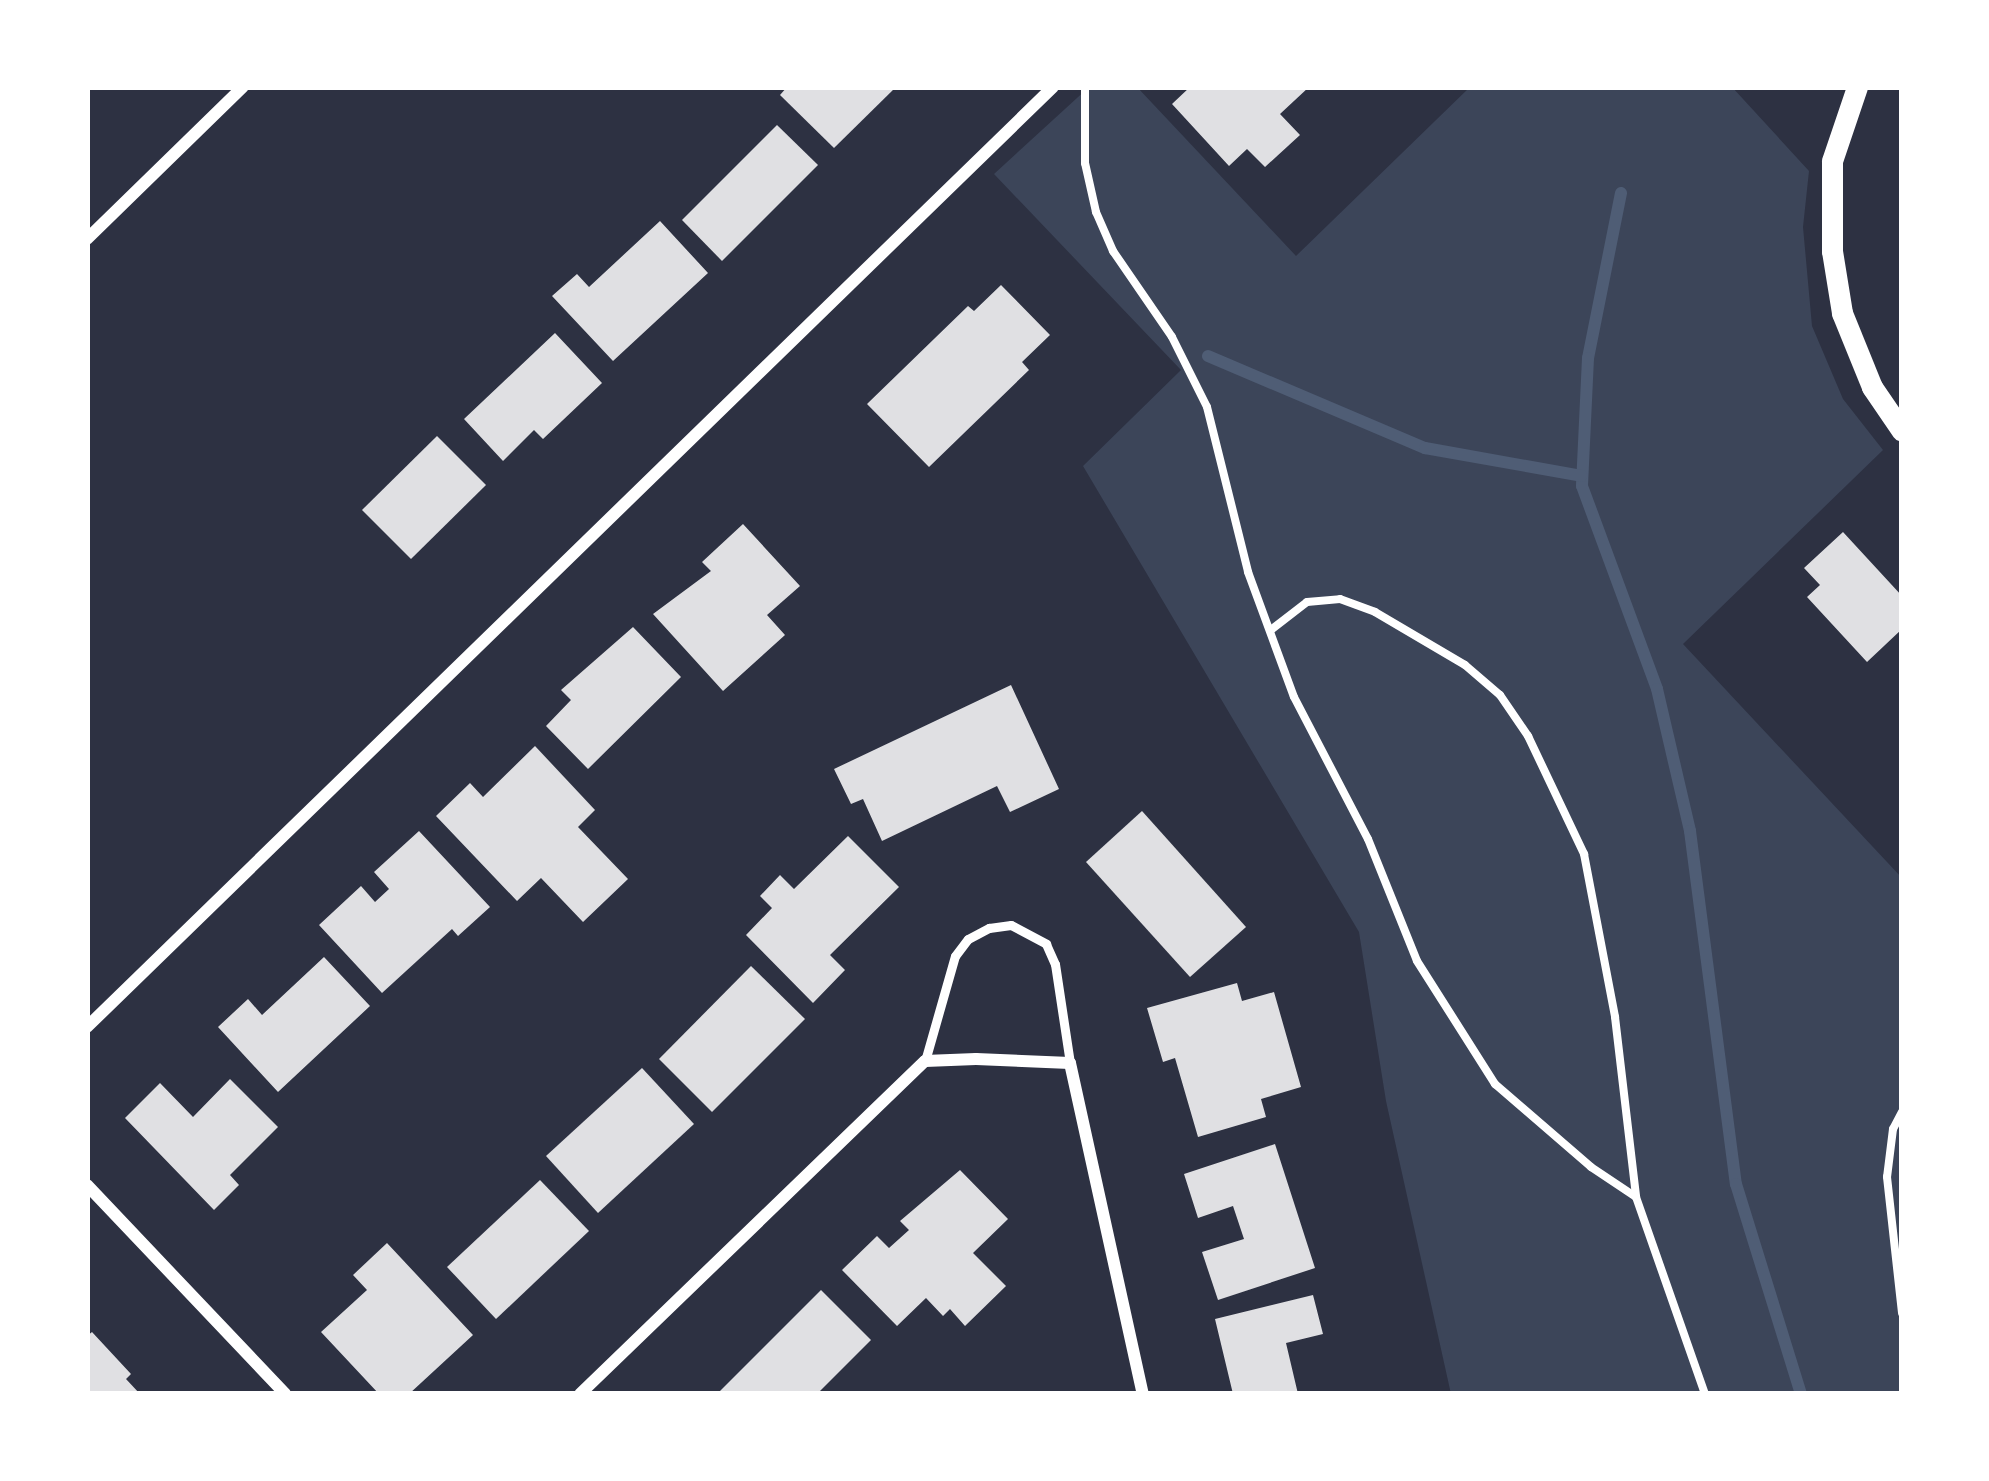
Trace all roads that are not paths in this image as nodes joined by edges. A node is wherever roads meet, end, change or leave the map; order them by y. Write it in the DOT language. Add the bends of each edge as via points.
graph roads {
  1 [pos="243,87"];
  2 [pos="1053,87"];
  3 [pos="1857,87"];
  4 [pos="87,238"];
  5 [pos="1902,431"];
  6 [pos="87,1027"];
  7 [pos="926,1061"];
  8 [pos="1070,1063"];
  9 [pos="87,1186"];
  10 [pos="285,1394"];
  11 [pos="580,1394"];
  12 [pos="1143,1394"];
  1 -- 4 [label="street"];
  2 -- 6 [label="street"];
  3 -- 5 [label="street" via="1832,160 1832,251 1842,313 1872,387"];
  7 -- 8 [label="street"];
  7 -- 8 [label="lane" via="955,956 968,939 1011,925 1046,944 1055,964"];
  7 -- 11 [label="street"];
  8 -- 12 [label="street"];
  9 -- 10 [label="street"];
}
